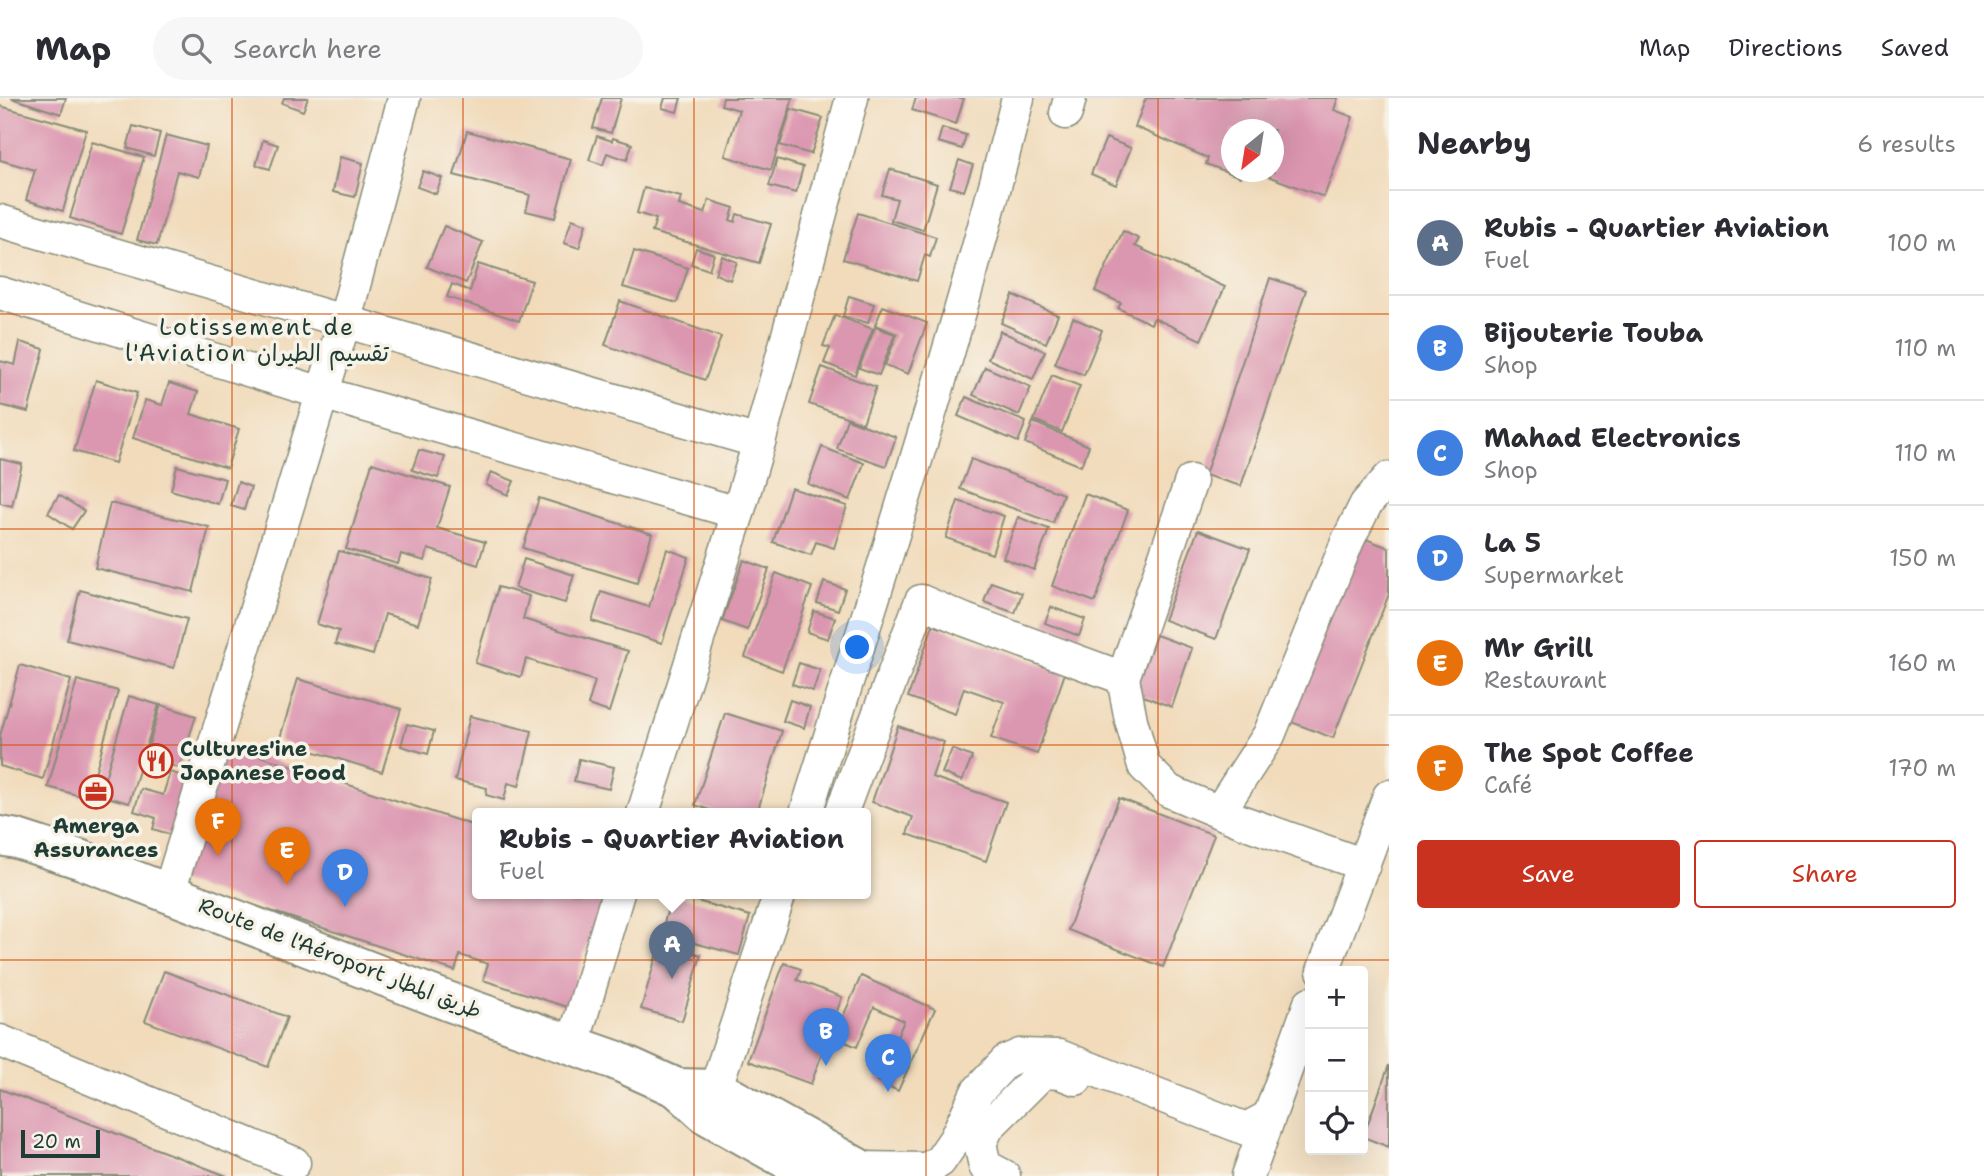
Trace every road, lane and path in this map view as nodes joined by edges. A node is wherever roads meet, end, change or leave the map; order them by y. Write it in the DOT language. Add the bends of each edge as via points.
graph roads {
  1 [pos="404,98"];
  2 [pos="852,98"];
  3 [pos="1017,98"];
  4 [pos="0,221"];
  5 [pos="0,293"];
  6 [pos="344,323"];
  7 [pos="322,393"];
  8 [pos="759,442"];
  9 [pos="1389,478"];
  10 [pos="1191,481"];
  11 [pos="738,513"];
  12 [pos="1123,678"];
  13 [pos="1389,796"];
  14 [pos="645,808"];
  15 [pos="808,808"];
  16 [pos="843,808"];
  17 [pos="1219,812"];
  18 [pos="6,835"];
  19 [pos="1364,865"];
  20 [pos="169,892"];
  21 [pos="616,899"];
  22 [pos="778,899"];
  23 [pos="1325,966"];
  24 [pos="1305,1017"];
  25 [pos="0,1041"];
  26 [pos="573,1044"];
  27 [pos="711,1102"];
  28 [pos="1268,1117"];
  29 [pos="294,1163"];
  30 [pos="866,1172"];
  31 [pos="816,1176"];
  32 [pos="1004,1176"];
  33 [pos="1248,1176"];
  1 -- 6 [label="street"];
  2 -- 8 [label="street"];
  3 -- 15 [label="street" via="979,248"];
  4 -- 6 [label="street"];
  5 -- 7 [label="street"];
  6 -- 7 [label="street"];
  6 -- 8 [label="street"];
  7 -- 11 [label="street"];
  7 -- 20 [label="street"];
  8 -- 11 [label="street"];
  9 -- 17 [label="street" via="1366,504 1348,540 1269,735"];
  10 -- 12 [label="street"];
  11 -- 14 [label="street"];
  12 -- 16 [label="street" via="920,601"];
  12 -- 17 [label="street" via="1144,766 1170,791"];
  13 -- 19 [label="street"];
  17 -- 19 [label="street"];
  18 -- 20 [label="main road, Route de l'Aéroport طريق المطار"];
  19 -- 23 [label="street"];
  20 -- 26 [label="main road, Route de l'Aéroport طريق المطار" via="450,1002"];
  21 -- 26 [label="street"];
  22 -- 27 [label="street"];
  24 -- 28 [label="street"];
  25 -- 29 [label="street"];
  26 -- 27 [label="main road, Route de l'Aéroport طريق المطار"];
  27 -- 30 [label="main road, Route de l'Aéroport طريق المطار"];
  27 -- 31 [label="main road, Route de l'Aéroport طريق المطار"];
  28 -- 30 [label="street" via="1246,1129 1059,1056 1020,1055 1006,1061 977,1092 956,1139 940,1161 927,1169"];
  28 -- 32 [label="street" via="1253,1139 1238,1141 1060,1073 1043,1072 988,1127 979,1143 985,1166"];
  28 -- 33 [label="street"];
}
